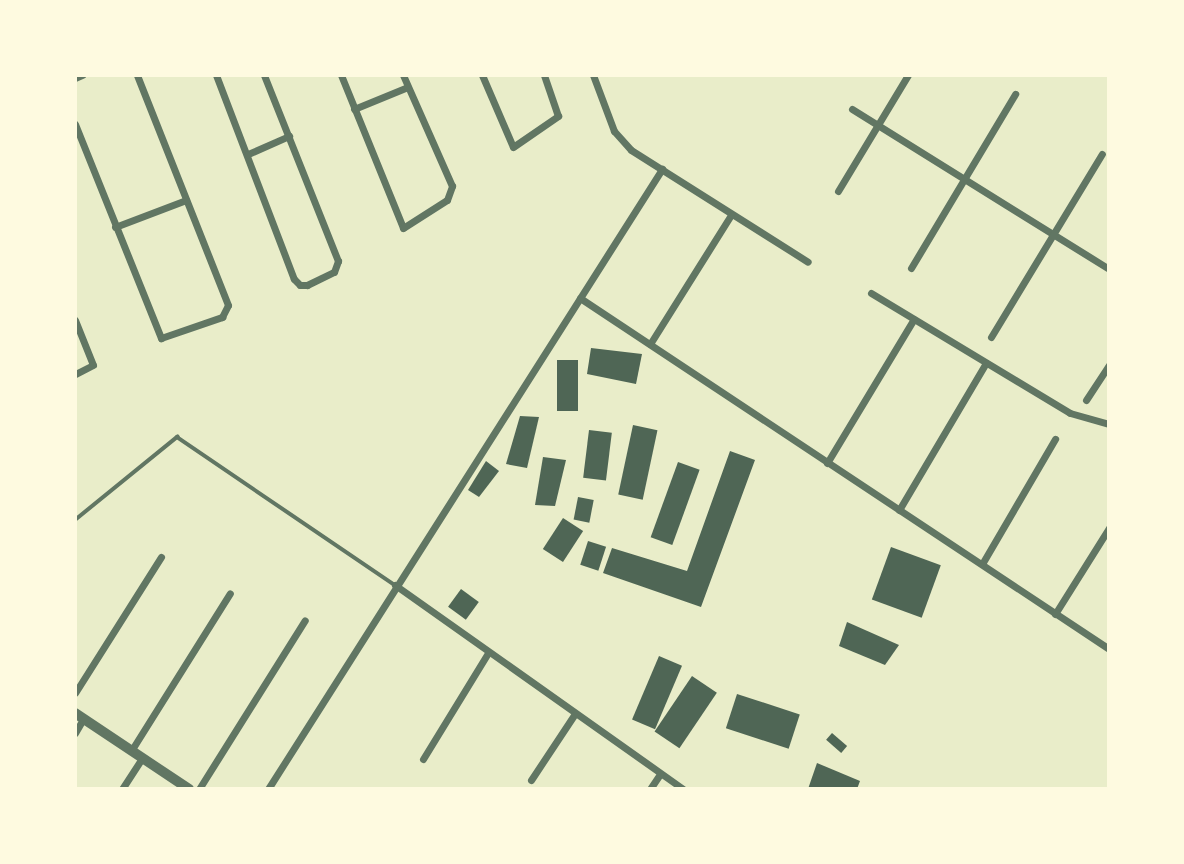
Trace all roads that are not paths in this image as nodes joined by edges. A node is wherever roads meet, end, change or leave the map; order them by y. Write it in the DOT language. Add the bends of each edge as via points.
graph roads {
  1 [pos="82,75"];
  2 [pos="137,75"];
  3 [pos="216,75"];
  4 [pos="264,75"];
  5 [pos="341,75"];
  6 [pos="403,75"];
  7 [pos="482,75"];
  8 [pos="544,75"];
  9 [pos="593,75"];
  10 [pos="908,75"];
  11 [pos="75,78"];
  12 [pos="408,87"];
  13 [pos="1015,94"];
  14 [pos="354,108"];
  15 [pos="852,109"];
  16 [pos="75,124"];
  17 [pos="878,125"];
  18 [pos="289,136"];
  19 [pos="248,154"];
  20 [pos="1102,154"];
  21 [pos="662,169"];
  22 [pos="965,179"];
  23 [pos="838,191"];
  24 [pos="186,200"];
  25 [pos="732,215"];
  26 [pos="115,227"];
  27 [pos="1052,234"];
  28 [pos="808,262"];
  29 [pos="911,268"];
  30 [pos="1109,269"];
  31 [pos="871,293"];
  32 [pos="580,298"];
  33 [pos="914,319"];
  34 [pos="75,320"];
  35 [pos="991,337"];
  36 [pos="650,344"];
  37 [pos="986,363"];
  38 [pos="1109,365"];
  39 [pos="75,374"];
  40 [pos="1086,400"];
  41 [pos="1109,424"];
  42 [pos="1055,439"];
  43 [pos="827,463"];
  44 [pos="899,510"];
  45 [pos="75,520"];
  46 [pos="1109,528"];
  47 [pos="161,557"];
  48 [pos="982,564"];
  49 [pos="395,585"];
  50 [pos="230,593"];
  51 [pos="1055,614"];
  52 [pos="304,620"];
  53 [pos="1109,649"];
  54 [pos="488,653"];
  55 [pos="75,693"];
  56 [pos="574,715"];
  57 [pos="79,716"];
  58 [pos="75,733"];
  59 [pos="131,751"];
  60 [pos="142,758"];
  61 [pos="423,759"];
  62 [pos="660,774"];
  63 [pos="531,780"];
  64 [pos="185,788"];
  65 [pos="122,789"];
  66 [pos="199,789"];
  67 [pos="268,789"];
  68 [pos="649,789"];
  69 [pos="682,789"];
  1 -- 11 [label="street"];
  2 -- 24 [label="street"];
  3 -- 19 [label="street"];
  4 -- 18 [label="street"];
  5 -- 14 [label="street"];
  6 -- 12 [label="street"];
  7 -- 8 [label="street" via="513,147 558,116"];
  9 -- 21 [label="street" via="614,131 631,150"];
  10 -- 17 [label="street"];
  12 -- 14 [label="street"];
  12 -- 14 [label="street" via="452,186 447,200 409,227 398,222"];
  13 -- 22 [label="street"];
  15 -- 17 [label="street"];
  16 -- 26 [label="street"];
  17 -- 22 [label="street"];
  17 -- 23 [label="street"];
  18 -- 19 [label="street"];
  18 -- 19 [label="street" via="338,261 334,272 307,285 294,279"];
  20 -- 27 [label="street"];
  21 -- 25 [label="street"];
  21 -- 32 [label="street"];
  22 -- 27 [label="street"];
  22 -- 29 [label="street"];
  24 -- 26 [label="street"];
  24 -- 26 [label="street" via="228,305 222,317 170,338 161,338 156,330"];
  25 -- 28 [label="street"];
  25 -- 36 [label="street"];
  27 -- 30 [label="street"];
  27 -- 35 [label="street"];
  31 -- 33 [label="street"];
  32 -- 36 [label="street"];
  32 -- 49 [label="street"];
  33 -- 37 [label="street"];
  33 -- 43 [label="street"];
  34 -- 39 [label="street" via="93,365"];
  36 -- 43 [label="street"];
  37 -- 41 [label="street" via="1070,413"];
  37 -- 44 [label="street"];
  38 -- 40 [label="street"];
  42 -- 48 [label="street"];
  43 -- 44 [label="street"];
  44 -- 48 [label="street"];
  45 -- 49 [label="lane" via="177,437"];
  46 -- 51 [label="street"];
  47 -- 55 [label="street"];
  48 -- 51 [label="street"];
  49 -- 54 [label="street"];
  49 -- 67 [label="street"];
  50 -- 59 [label="street"];
  51 -- 53 [label="street"];
  52 -- 66 [label="street"];
  54 -- 56 [label="street"];
  54 -- 61 [label="street"];
  56 -- 62 [label="street"];
  56 -- 63 [label="street"];
  57 -- 58 [label="street"];
  57 -- 59 [label="street"];
  59 -- 60 [label="street"];
  60 -- 64 [label="street"];
  60 -- 65 [label="street"];
  62 -- 68 [label="street"];
  62 -- 69 [label="street"];
}
